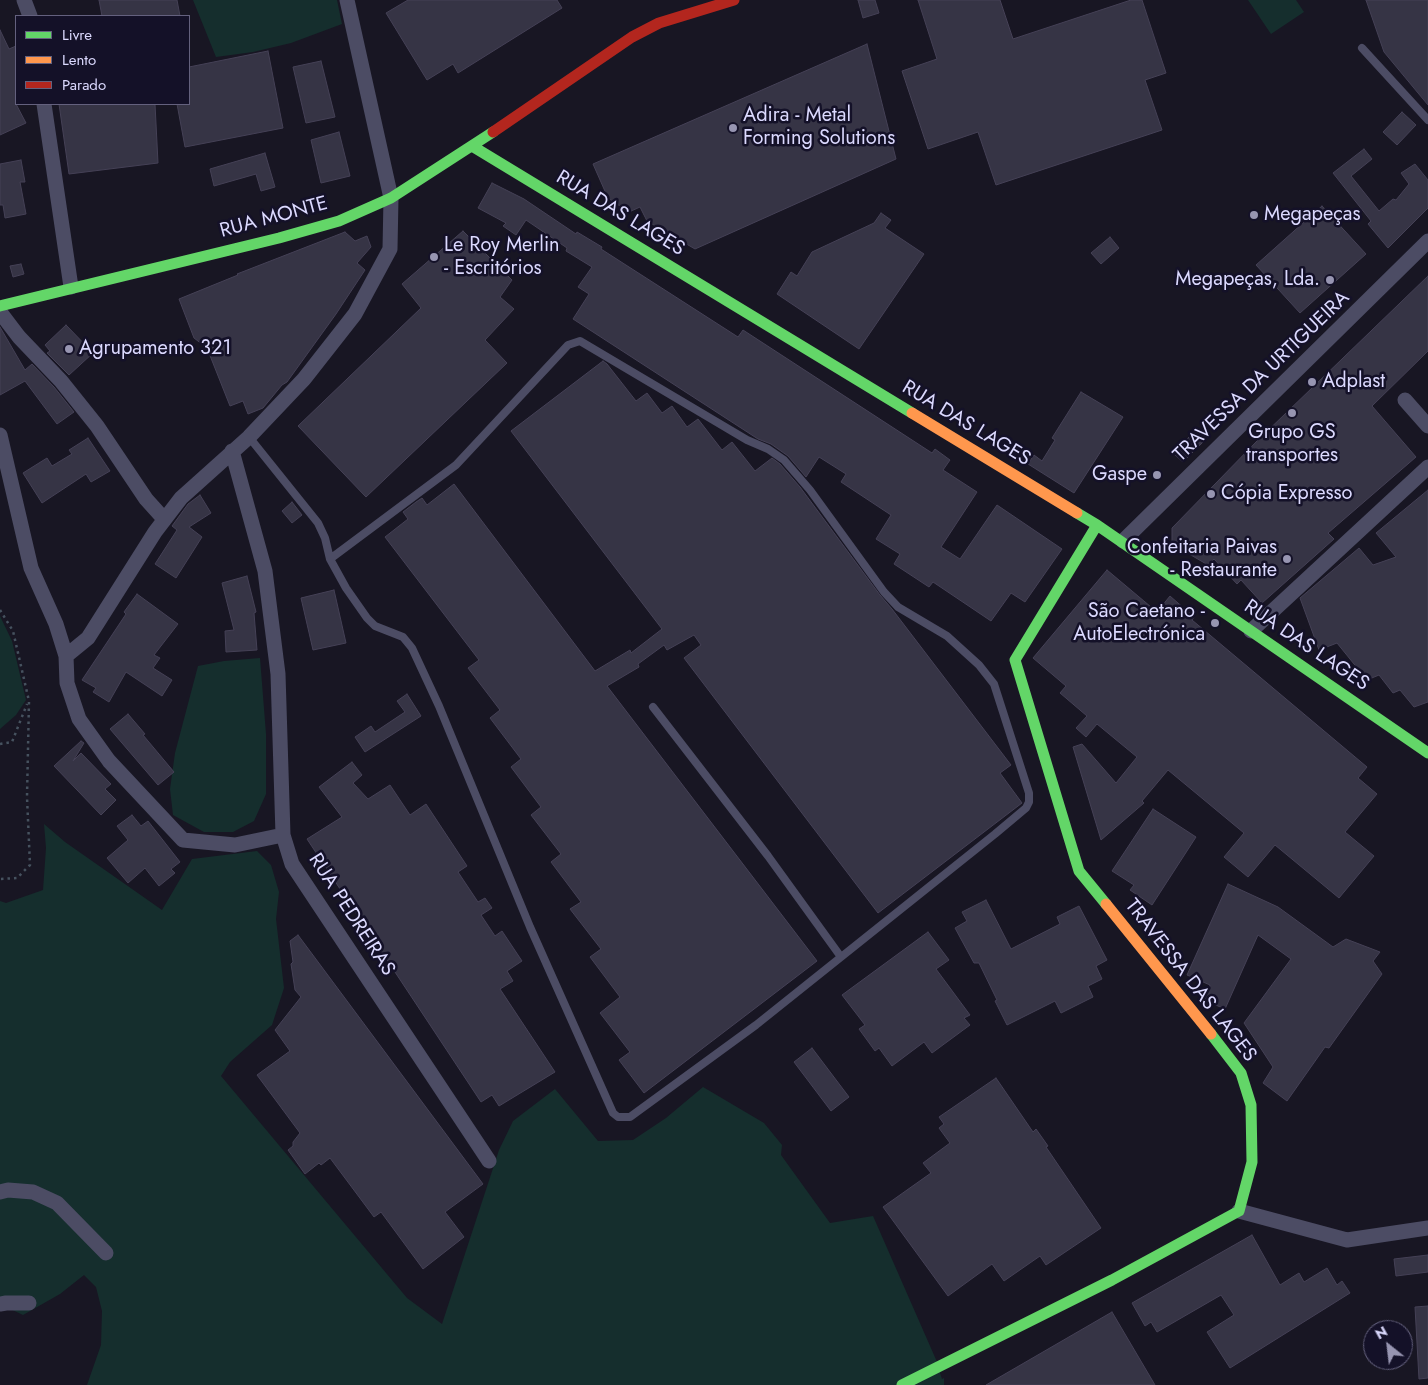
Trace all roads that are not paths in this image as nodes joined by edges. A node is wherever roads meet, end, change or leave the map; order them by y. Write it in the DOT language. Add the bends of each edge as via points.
graph roads {
  1 [pos="24,0"];
  2 [pos="347,0"];
  3 [pos="734,0"];
  4 [pos="30,15"];
  5 [pos="1362,48"];
  6 [pos="44,105"];
  7 [pos="1428,120"];
  8 [pos="472,146"];
  9 [pos="391,198"];
  10 [pos="1428,241"];
  11 [pos="71,288"];
  12 [pos="0,306"];
  13 [pos="0,312"];
  14 [pos="1405,400"];
  15 [pos="1428,426"];
  16 [pos="0,435"];
  17 [pos="249,437"];
  18 [pos="232,450"];
  19 [pos="1428,467"];
  20 [pos="164,519"];
  21 [pos="1097,525"];
  22 [pos="1123,541"];
  23 [pos="330,559"];
  24 [pos="1251,631"];
  25 [pos="66,656"];
  26 [pos="653,707"];
  27 [pos="1426,747"];
  28 [pos="283,835"];
  29 [pos="841,957"];
  30 [pos="489,1161"];
  31 [pos="0,1192"];
  32 [pos="1239,1211"];
  33 [pos="1428,1228"];
  34 [pos="106,1253"];
  35 [pos="29,1302"];
  36 [pos="0,1304"];
  37 [pos="902,1385"];
  1 -- 4 [label="street"];
  2 -- 9 [label="street"];
  3 -- 8 [label="main road, RUA MONTE" via="659,23 632,37"];
  5 -- 7 [label="lane"];
  6 -- 11 [label="street"];
  8 -- 9 [label="main road, RUA MONTE"];
  8 -- 21 [label="main road, RUA DAS LAGES"];
  9 -- 11 [label="main road, RUA MONTE" via="306,232"];
  9 -- 17 [label="street" via="390,249 354,314 304,379"];
  10 -- 22 [label="street, TRAVESSA DA URTIGUEIRA"];
  11 -- 12 [label="main road, RUA MONTE"];
  13 -- 20 [label="street" via="19,337 62,381 146,499"];
  14 -- 15 [label="street"];
  16 -- 25 [label="street" via="31,568 56,624"];
  17 -- 18 [label="street"];
  17 -- 23 [label="lane" via="318,523"];
  18 -- 20 [label="street" via="181,498"];
  18 -- 28 [label="street, RUA PEDREIRAS" via="266,580 278,674"];
  19 -- 24 [label="street"];
  20 -- 25 [label="street" via="88,638"];
  21 -- 22 [label="main road, RUA DAS LAGES"];
  21 -- 32 [label="main road, TRAVESSA DAS LAGES" via="1015,660 1079,871 1241,1073 1251,1104 1252,1162"];
  22 -- 24 [label="main road, RUA DAS LAGES"];
  23 -- 29 [label="lane" via="346,588 375,626 403,636 412,648 530,927 613,1113 618,1117 630,1116 756,1025"];
  23 -- 29 [label="lane" via="456,465 568,346 580,341 784,460 898,607 947,636 979,665 994,684 1029,793 1026,808"];
  24 -- 27 [label="main road, RUA DAS LAGES"];
  25 -- 28 [label="street" via="67,683 79,719 109,761 184,840 235,845"];
  26 -- 29 [label="lane"];
  28 -- 30 [label="street, RUA PEDREIRAS" via="292,864"];
  31 -- 34 [label="street" via="33,1192 57,1203"];
  32 -- 33 [label="street" via="1347,1240"];
  32 -- 37 [label="main road" via="1112,1280"];
  35 -- 36 [label="street"];
}
